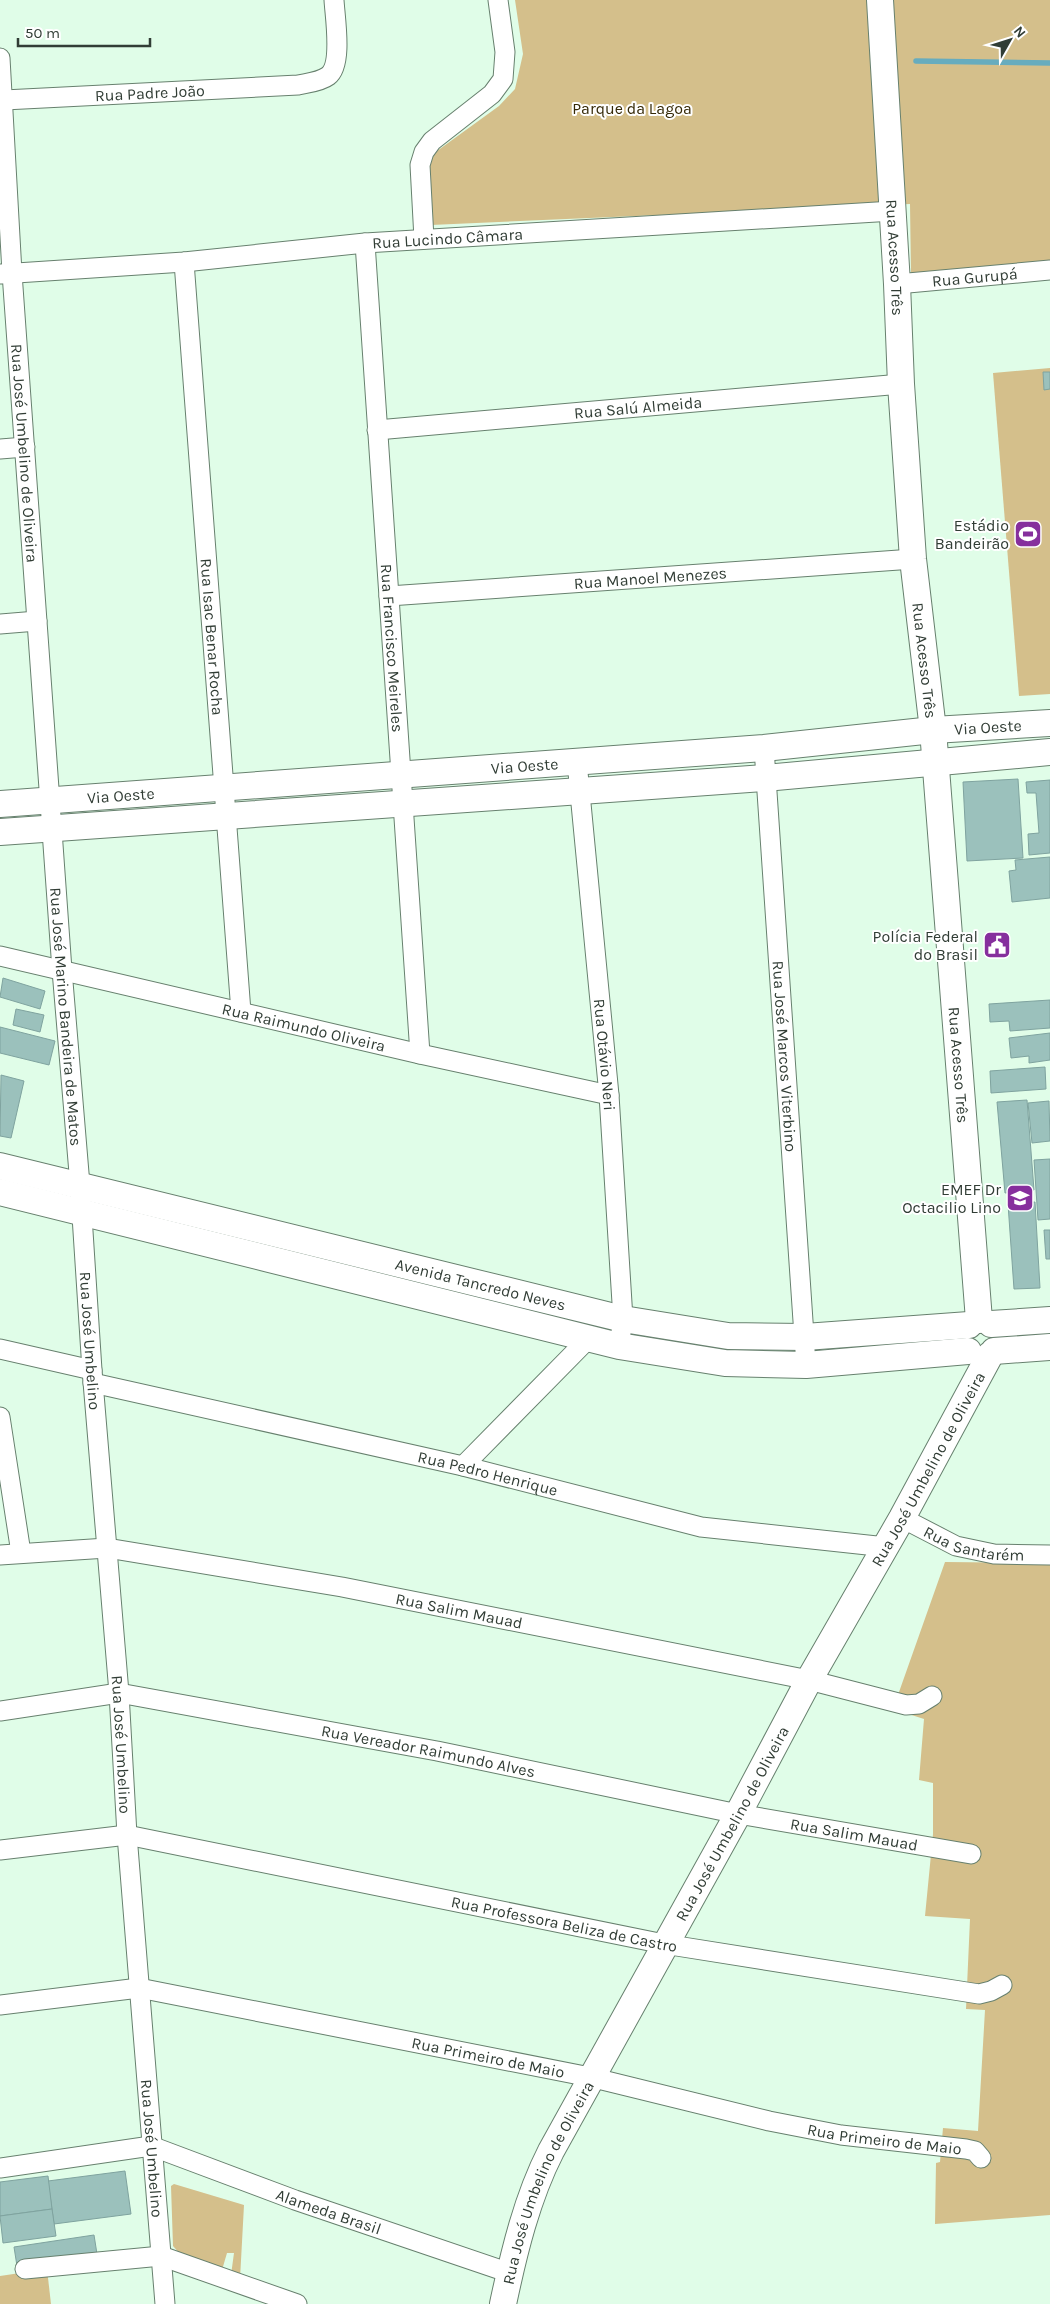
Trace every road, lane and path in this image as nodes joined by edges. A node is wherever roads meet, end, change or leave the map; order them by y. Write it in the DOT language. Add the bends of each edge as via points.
graph roads {
  1 [pos="334,0"];
  2 [pos="498,0"];
  3 [pos="880,0"];
  4 [pos="0,58"];
  5 [pos="4,100"];
  6 [pos="894,211"];
  7 [pos="424,239"];
  8 [pos="365,243"];
  9 [pos="184,262"];
  10 [pos="1050,270"];
  11 [pos="6,274"];
  12 [pos="897,284"];
  13 [pos="900,384"];
  14 [pos="378,430"];
  15 [pos="24,447"];
  16 [pos="0,449"];
  17 [pos="913,559"];
  18 [pos="389,596"];
  19 [pos="37,621"];
  20 [pos="0,624"];
  21 [pos="1050,723"];
  22 [pos="933,730"];
  23 [pos="764,748"];
  24 [pos="1050,752"];
  25 [pos="935,761"];
  26 [pos="577,762"];
  27 [pos="401,774"];
  28 [pos="765,778"];
  29 [pos="225,786"];
  30 [pos="580,790"];
  31 [pos="51,800"];
  32 [pos="0,804"];
  33 [pos="403,804"];
  34 [pos="228,816"];
  35 [pos="0,832"];
  36 [pos="54,838"];
  37 [pos="0,956"];
  38 [pos="62,970"];
  39 [pos="241,1012"];
  40 [pos="420,1054"];
  41 [pos="609,1095"];
  42 [pos="0,1166"];
  43 [pos="80,1185"];
  44 [pos="0,1192"];
  45 [pos="82,1212"];
  46 [pos="623,1319"];
  47 [pos="1050,1320"];
  48 [pos="980,1323"];
  49 [pos="805,1338"];
  50 [pos="587,1340"];
  51 [pos="618,1346"];
  52 [pos="1050,1347"];
  53 [pos="0,1349"];
  54 [pos="981,1352"];
  55 [pos="806,1365"];
  56 [pos="92,1376"];
  57 [pos="0,1417"];
  58 [pos="463,1466"];
  59 [pos="902,1518"];
  60 [pos="886,1547"];
  61 [pos="107,1548"];
  62 [pos="21,1553"];
  63 [pos="0,1555"];
  64 [pos="1050,1555"];
  65 [pos="809,1680"];
  66 [pos="119,1693"];
  67 [pos="932,1696"];
  68 [pos="0,1711"];
  69 [pos="738,1814"];
  70 [pos="127,1835"];
  71 [pos="0,1850"];
  72 [pos="971,1854"];
  73 [pos="664,1944"];
  74 [pos="1002,1985"];
  75 [pos="139,1988"];
  76 [pos="0,2005"];
  77 [pos="590,2077"];
  78 [pos="151,2146"];
  79 [pos="981,2158"];
  80 [pos="0,2168"];
  81 [pos="161,2256"];
  82 [pos="25,2269"];
  83 [pos="510,2273"];
  84 [pos="164,2304"];
  85 [pos="297,2304"];
  86 [pos="503,2304"];
  1 -- 5 [label="street, Rua Padre João" via="337,55 333,70 327,77 298,85"];
  2 -- 7 [label="street" via="505,52 504,79 492,94 432,141 424,152 420,165"];
  3 -- 6 [label="street, Rua Acesso Três"];
  4 -- 5 [label="street, Rua José Umbelino de Oliveira"];
  5 -- 11 [label="street, Rua José Umbelino de Oliveira"];
  6 -- 7 [label="street, Rua Lucindo Câmara"];
  6 -- 12 [label="street, Rua Acesso Três"];
  7 -- 8 [label="street, Rua Lucindo Câmara"];
  8 -- 9 [label="street, Rua Lucindo Câmara"];
  8 -- 14 [label="street, Rua Francisco Meireles"];
  9 -- 11 [label="street, Rua Lucindo Câmara"];
  9 -- 29 [label="street, Rua Isac Benar Rocha"];
  10 -- 12 [label="street, Rua Gurupá"];
  11 -- 15 [label="street, Rua José Umbelino de Oliveira"];
  12 -- 13 [label="street, Rua Acesso Três"];
  13 -- 14 [label="street, Rua Salú Almeida"];
  13 -- 17 [label="street, Rua Acesso Três"];
  14 -- 18 [label="street, Rua Francisco Meireles"];
  15 -- 16 [label="street"];
  15 -- 19 [label="street, Rua José Umbelino de Oliveira"];
  17 -- 18 [label="street, Rua Manoel Menezes"];
  17 -- 22 [label="street, Rua Acesso Três"];
  18 -- 27 [label="street, Rua Francisco Meireles"];
  19 -- 20 [label="street"];
  19 -- 31 [label="street, Rua José Umbelino de Oliveira"];
  21 -- 22 [label="street, Via Oeste"];
  22 -- 23 [label="street, Via Oeste"];
  22 -- 25 [label="street, Rua Acesso Três"];
  23 -- 26 [label="street, Via Oeste"];
  23 -- 28 [label="street, Rua José Marcos Viterbino"];
  24 -- 25 [label="street, Via Oeste"];
  25 -- 28 [label="street, Via Oeste"];
  25 -- 48 [label="street, Rua Acesso Três"];
  26 -- 27 [label="street, Via Oeste"];
  26 -- 30 [label="street, Rua Otávio Neri"];
  27 -- 29 [label="street, Via Oeste"];
  27 -- 33 [label="street, Rua Francisco Meireles"];
  28 -- 30 [label="street, Via Oeste"];
  28 -- 49 [label="street, Rua José Marcos Viterbino"];
  29 -- 31 [label="street, Via Oeste"];
  29 -- 34 [label="street, Rua Isac Benar Rocha"];
  30 -- 33 [label="street, Via Oeste"];
  30 -- 41 [label="street, Rua Otávio Neri"];
  31 -- 32 [label="street, Via Oeste"];
  31 -- 36 [label="street, Rua José Umbelino de Oliveira"];
  33 -- 34 [label="street, Via Oeste"];
  33 -- 40 [label="street, Rua Francisco Meireles"];
  34 -- 36 [label="street, Via Oeste"];
  34 -- 39 [label="street, Rua Isac Benar Rocha"];
  35 -- 36 [label="street, Via Oeste"];
  36 -- 38 [label="street, Rua José Marino Bandeira de Matos"];
  37 -- 38 [label="street, Rua Raimundo Oliveira"];
  38 -- 39 [label="street, Rua Raimundo Oliveira"];
  38 -- 43 [label="street, Rua José Marino Bandeira de Matos"];
  39 -- 40 [label="street, Rua Raimundo Oliveira"];
  40 -- 41 [label="street, Rua Raimundo Oliveira"];
  41 -- 46 [label="street, Rua Otávio Neri"];
  42 -- 43 [label="street, Avenida Tancredo Neves"];
  43 -- 45 [label="street, Rua José Umbelino"];
  43 -- 46 [label="street, Avenida Tancredo Neves"];
  44 -- 45 [label="street, Avenida Tancredo Neves"];
  45 -- 50 [label="street, Avenida Tancredo Neves"];
  45 -- 56 [label="street, Rua José Umbelino"];
  46 -- 49 [label="street, Avenida Tancredo Neves" via="728,1336"];
  46 -- 51 [label="street, Rua Otávio Neri"];
  47 -- 48 [label="street, Avenida Tancredo Neves"];
  48 -- 49 [label="street, Avenida Tancredo Neves"];
  48 -- 54 [label="street, Rua Acesso Três" via="998,1334 999,1340"];
  49 -- 55 [label="street, Rua José Marcos Viterbino"];
  50 -- 51 [label="street, Avenida Tancredo Neves"];
  50 -- 58 [label="street"];
  51 -- 55 [label="street, Avenida Tancredo Neves" via="725,1364"];
  52 -- 54 [label="street, Avenida Tancredo Neves"];
  53 -- 56 [label="street, Rua Pedro Henrique"];
  54 -- 55 [label="street, Avenida Tancredo Neves"];
  54 -- 59 [label="street, Rua José Umbelino de Oliveira" via="971,1387"];
  56 -- 58 [label="street, Rua Pedro Henrique"];
  56 -- 61 [label="street, Rua José Umbelino"];
  57 -- 62 [label="street"];
  58 -- 60 [label="street, Rua Pedro Henrique" via="701,1526"];
  59 -- 60 [label="street, Rua José Umbelino de Oliveira"];
  59 -- 64 [label="street, Rua Santarém" via="956,1546 994,1554"];
  60 -- 65 [label="street, Rua José Umbelino de Oliveira"];
  61 -- 62 [label="street, Rua Salim Mauad"];
  61 -- 65 [label="street, Rua Salim Mauad" via="342,1587"];
  61 -- 66 [label="street, Rua José Umbelino"];
  62 -- 63 [label="street, Rua Salim Mauad"];
  65 -- 67 [label="street, Rua Salim Mauad" via="906,1705 919,1704"];
  65 -- 69 [label="street, Rua José Umbelino de Oliveira"];
  66 -- 68 [label="street, Rua Vereador Raimundo Alves"];
  66 -- 69 [label="street, Rua Vereador Raimundo Alves" via="437,1752"];
  66 -- 70 [label="street, Rua José Umbelino"];
  69 -- 72 [label="street, Rua Salim Mauad"];
  69 -- 73 [label="street, Rua José Umbelino de Oliveira"];
  70 -- 71 [label="street, Rua Professora Beliza de Castro"];
  70 -- 73 [label="street, Rua Professora Beliza de Castro"];
  70 -- 75 [label="street, Rua José Umbelino"];
  73 -- 74 [label="street, Rua Professora Beliza de Castro" via="979,1994"];
  73 -- 77 [label="street, Rua José Umbelino de Oliveira"];
  75 -- 76 [label="street, Rua Primeiro de Maio"];
  75 -- 77 [label="street, Rua Primeiro de Maio"];
  75 -- 78 [label="street, Rua José Umbelino"];
  77 -- 79 [label="street, Rua Primeiro de Maio" via="769,2121 841,2135 966,2149 975,2151"];
  77 -- 83 [label="street, Rua José Umbelino de Oliveira" via="539,2175"];
  78 -- 80 [label="street"];
  78 -- 81 [label="street, Rua José Umbelino"];
  78 -- 83 [label="street, Alameda Brasil" via="295,2200"];
  81 -- 82 [label="street"];
  81 -- 84 [label="street, Rua José Umbelino"];
  81 -- 85 [label="street"];
  83 -- 86 [label="street, Rua José Umbelino de Oliveira"];
}
